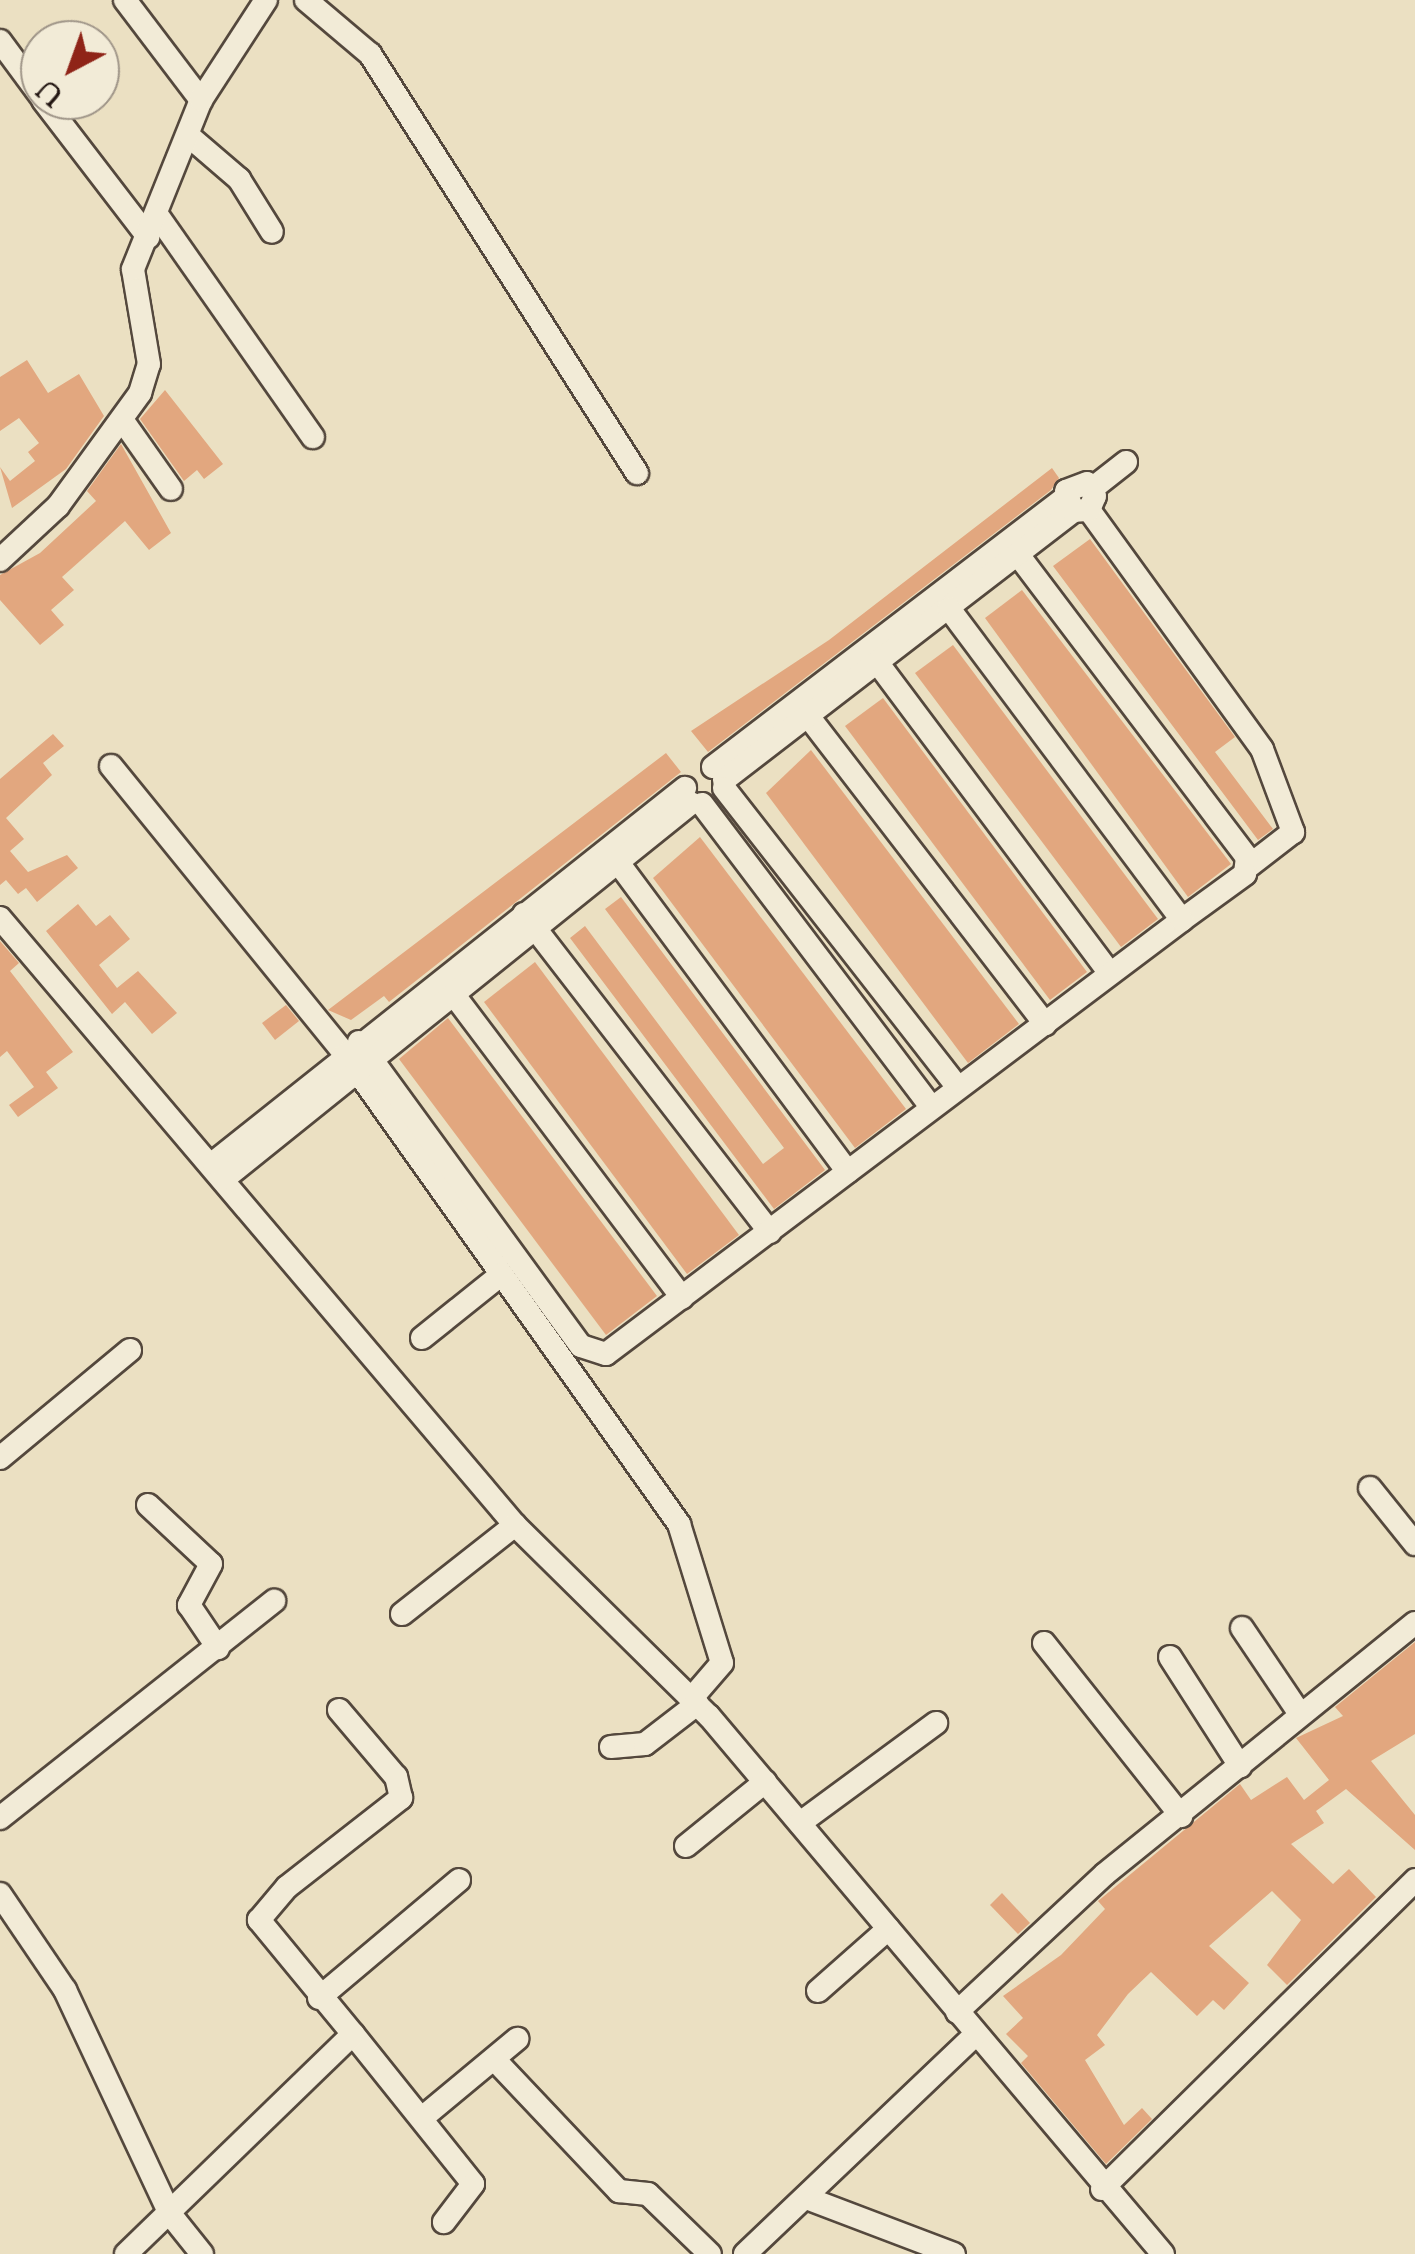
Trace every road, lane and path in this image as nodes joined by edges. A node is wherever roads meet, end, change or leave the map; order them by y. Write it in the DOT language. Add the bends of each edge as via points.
graph roads {
  1 [pos="125,0"];
  2 [pos="266,0"];
  3 [pos="306,0"];
  4 [pos="0,41"];
  5 [pos="20,68"];
  6 [pos="202,100"];
  7 [pos="61,120"];
  8 [pos="190,137"];
  9 [pos="153,226"];
  10 [pos="272,232"];
  11 [pos="123,421"];
  12 [pos="313,436"];
  13 [pos="1126,462"];
  14 [pos="637,473"];
  15 [pos="172,489"];
  16 [pos="1080,502"];
  17 [pos="1019,556"];
  18 [pos="0,560"];
  19 [pos="949,608"];
  20 [pos="872,655"];
  21 [pos="808,716"];
  22 [pos="111,766"];
  23 [pos="721,778"];
  24 [pos="694,798"];
  25 [pos="617,861"];
  26 [pos="1249,866"];
  27 [pos="0,918"];
  28 [pos="527,918"];
  29 [pos="1182,920"];
  30 [pos="838,934"];
  31 [pos="814,954"];
  32 [pos="1108,971"];
  33 [pos="451,991"];
  34 [pos="1045,1024"];
  35 [pos="358,1055"];
  36 [pos="958,1088"];
  37 [pos="931,1108"];
  38 [pos="219,1170"];
  39 [pos="848,1172"];
  40 [pos="770,1232"];
  41 [pos="502,1274"];
  42 [pos="682,1298"];
  43 [pos="422,1338"];
  44 [pos="130,1350"];
  45 [pos="0,1458"];
  46 [pos="1370,1488"];
  47 [pos="148,1505"];
  48 [pos="516,1525"];
  49 [pos="1415,1544"];
  50 [pos="274,1602"];
  51 [pos="402,1614"];
  52 [pos="1415,1623"];
  53 [pos="1242,1628"];
  54 [pos="1044,1642"];
  55 [pos="218,1648"];
  56 [pos="1170,1658"];
  57 [pos="694,1701"];
  58 [pos="339,1710"];
  59 [pos="1300,1714"];
  60 [pos="936,1723"];
  61 [pos="611,1747"];
  62 [pos="1240,1766"];
  63 [pos="765,1782"];
  64 [pos="1181,1816"];
  65 [pos="0,1818"];
  66 [pos="800,1823"];
  67 [pos="686,1846"];
  68 [pos="459,1880"];
  69 [pos="1415,1880"];
  70 [pos="0,1894"];
  71 [pos="888,1929"];
  72 [pos="818,1991"];
  73 [pos="320,1998"];
  74 [pos="956,2012"];
  75 [pos="352,2034"];
  76 [pos="975,2036"];
  77 [pos="517,2040"];
  78 [pos="494,2058"];
  79 [pos="422,2118"];
  80 [pos="1102,2190"];
  81 [pos="815,2193"];
  82 [pos="177,2207"];
  83 [pos="444,2222"];
  84 [pos="126,2254"];
  85 [pos="202,2254"];
  86 [pos="710,2254"];
  87 [pos="746,2254"];
  88 [pos="954,2254"];
  89 [pos="1163,2254"];
  1 -- 6 [label="street"];
  2 -- 6 [label="street"];
  3 -- 14 [label="street" via="370,54"];
  4 -- 5 [label="street"];
  6 -- 8 [label="street"];
  7 -- 9 [label="street"];
  8 -- 9 [label="street"];
  8 -- 10 [label="street" via="231,169"];
  9 -- 11 [label="street" via="130,281 149,364"];
  9 -- 12 [label="street"];
  11 -- 15 [label="street"];
  11 -- 18 [label="street" via="58,506"];
  13 -- 16 [label="street"];
  16 -- 17 [label="street"];
  16 -- 20 [label="street"];
  16 -- 26 [label="street" via="1262,749 1294,832"];
  17 -- 19 [label="street"];
  17 -- 26 [label="street"];
  19 -- 20 [label="street"];
  19 -- 29 [label="street"];
  20 -- 21 [label="street"];
  20 -- 23 [label="street"];
  20 -- 32 [label="street"];
  21 -- 23 [label="street"];
  21 -- 34 [label="street"];
  22 -- 35 [label="street"];
  23 -- 24 [label="street"];
  23 -- 24 [label="street" via="689,772"];
  23 -- 30 [label="street"];
  24 -- 25 [label="street"];
  24 -- 28 [label="street"];
  24 -- 31 [label="street"];
  25 -- 28 [label="street"];
  25 -- 39 [label="street"];
  26 -- 29 [label="street"];
  27 -- 38 [label="street"];
  28 -- 33 [label="street"];
  28 -- 35 [label="street"];
  28 -- 40 [label="street"];
  29 -- 32 [label="street"];
  30 -- 31 [label="street"];
  30 -- 36 [label="street"];
  31 -- 37 [label="street"];
  32 -- 34 [label="street"];
  33 -- 35 [label="street"];
  33 -- 42 [label="street"];
  34 -- 36 [label="street"];
  35 -- 38 [label="street"];
  35 -- 41 [label="street"];
  35 -- 42 [label="street" via="580,1346 606,1354"];
  36 -- 37 [label="street"];
  37 -- 39 [label="street"];
  38 -- 48 [label="street"];
  39 -- 40 [label="street"];
  40 -- 42 [label="street"];
  41 -- 43 [label="street"];
  41 -- 57 [label="street" via="680,1524 722,1663"];
  44 -- 45 [label="street"];
  46 -- 49 [label="street"];
  47 -- 55 [label="street" via="211,1564 189,1605"];
  48 -- 51 [label="street"];
  48 -- 57 [label="street"];
  50 -- 55 [label="street"];
  52 -- 59 [label="street"];
  53 -- 59 [label="street"];
  54 -- 64 [label="street"];
  55 -- 65 [label="street"];
  56 -- 62 [label="street"];
  57 -- 61 [label="street" via="644,1744"];
  57 -- 63 [label="street"];
  58 -- 73 [label="street" via="402,1788 394,1808 264,1908 267,1938"];
  59 -- 62 [label="street"];
  60 -- 66 [label="street"];
  62 -- 64 [label="street"];
  63 -- 66 [label="street"];
  63 -- 67 [label="street"];
  64 -- 74 [label="street"];
  66 -- 71 [label="street"];
  68 -- 73 [label="street"];
  69 -- 80 [label="street"];
  70 -- 82 [label="street" via="65,1990"];
  71 -- 72 [label="street"];
  71 -- 74 [label="street"];
  73 -- 75 [label="street"];
  74 -- 76 [label="street"];
  75 -- 79 [label="street"];
  75 -- 82 [label="street"];
  76 -- 80 [label="street"];
  76 -- 81 [label="street"];
  77 -- 78 [label="street"];
  78 -- 79 [label="street"];
  78 -- 86 [label="street" via="619,2190 648,2194"];
  79 -- 83 [label="street" via="473,2184"];
  80 -- 89 [label="street"];
  81 -- 87 [label="street"];
  81 -- 88 [label="street"];
  82 -- 84 [label="street"];
  82 -- 85 [label="street"];
}
